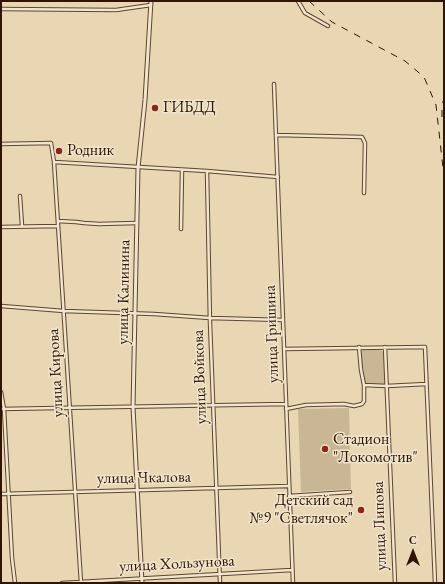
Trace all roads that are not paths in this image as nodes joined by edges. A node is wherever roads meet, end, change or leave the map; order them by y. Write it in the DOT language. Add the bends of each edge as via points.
graph roads {
  1 [pos="151,1"];
  2 [pos="298,1"];
  3 [pos="151,6"];
  4 [pos="1,9"];
  5 [pos="328,26"];
  6 [pos="274,84"];
  7 [pos="276,135"];
  8 [pos="1,144"];
  9 [pos="54,162"];
  10 [pos="138,168"];
  11 [pos="182,170"];
  12 [pos="207,171"];
  13 [pos="278,177"];
  14 [pos="364,193"];
  15 [pos="20,196"];
  16 [pos="58,221"];
  17 [pos="137,222"];
  18 [pos="22,226"];
  19 [pos="58,226"];
  20 [pos="1,227"];
  21 [pos="181,229"];
  22 [pos="1,306"];
  23 [pos="64,311"];
  24 [pos="136,315"];
  25 [pos="210,318"];
  26 [pos="283,320"];
  27 [pos="359,347"];
  28 [pos="385,347"];
  29 [pos="284,348"];
  30 [pos="426,384"];
  31 [pos="364,385"];
  32 [pos="387,386"];
  33 [pos="1,392"];
  34 [pos="286,404"];
  35 [pos="213,405"];
  36 [pos="133,406"];
  37 [pos="69,407"];
  38 [pos="2,409"];
  39 [pos="286,409"];
  40 [pos="288,486"];
  41 [pos="216,488"];
  42 [pos="136,490"];
  43 [pos="75,492"];
  44 [pos="350,492"];
  45 [pos="1,494"];
  46 [pos="8,494"];
  47 [pos="289,496"];
  48 [pos="292,570"];
  49 [pos="219,574"];
  50 [pos="141,578"];
  51 [pos="81,582"];
  52 [pos="15,583"];
  53 [pos="62,583"];
  54 [pos="142,583"];
  55 [pos="220,583"];
  56 [pos="293,583"];
  57 [pos="395,583"];
  58 [pos="435,583"];
  1 -- 3 [label="street, улица Калинина"];
  2 -- 5 [label="street" via="305,13"];
  3 -- 4 [label="street" via="116,10"];
  3 -- 10 [label="street, улица Калинина"];
  6 -- 7 [label="street, улица Гришина"];
  7 -- 13 [label="street, улица Гришина"];
  7 -- 14 [label="street" via="362,137 365,143"];
  8 -- 9 [label="street, улица Кирова" via="51,143"];
  9 -- 10 [label="street"];
  9 -- 16 [label="street, улица Кирова"];
  10 -- 11 [label="street"];
  10 -- 17 [label="street, улица Калинина"];
  11 -- 12 [label="street"];
  11 -- 21 [label="street"];
  12 -- 13 [label="street"];
  12 -- 25 [label="street, улица Войкова"];
  13 -- 26 [label="street, улица Гришина"];
  15 -- 18 [label="street"];
  16 -- 17 [label="street" via="99,224"];
  16 -- 19 [label="street, улица Кирова"];
  17 -- 24 [label="street, улица Калинина"];
  18 -- 19 [label="street"];
  18 -- 20 [label="street"];
  19 -- 23 [label="street, улица Кирова"];
  22 -- 23 [label="street"];
  23 -- 24 [label="street"];
  23 -- 37 [label="street, улица Кирова"];
  24 -- 25 [label="street"];
  24 -- 36 [label="street, улица Калинина"];
  25 -- 26 [label="street"];
  25 -- 35 [label="street, улица Войкова"];
  26 -- 29 [label="street, улица Гришина"];
  27 -- 28 [label="street"];
  27 -- 29 [label="street"];
  27 -- 31 [label="street"];
  28 -- 30 [label="street" via="425,347"];
  28 -- 32 [label="street, улица Липова"];
  29 -- 34 [label="street, улица Гришина"];
  30 -- 32 [label="street"];
  30 -- 58 [label="street"];
  31 -- 32 [label="street"];
  31 -- 39 [label="street" via="364,401 358,405 306,405"];
  32 -- 57 [label="street, улица Липова"];
  33 -- 38 [label="street"];
  34 -- 35 [label="street"];
  34 -- 39 [label="street, улица Гришина"];
  35 -- 36 [label="street"];
  35 -- 41 [label="street, улица Войкова"];
  36 -- 37 [label="street"];
  36 -- 42 [label="street, улица Калинина"];
  37 -- 38 [label="street"];
  37 -- 43 [label="street, улица Кирова"];
  38 -- 46 [label="street"];
  39 -- 40 [label="street, улица Гришина"];
  40 -- 41 [label="street, улица Чкалова"];
  40 -- 47 [label="street, улица Гришина"];
  41 -- 42 [label="street, улица Чкалова"];
  41 -- 49 [label="street, улица Войкова"];
  42 -- 43 [label="street, улица Чкалова"];
  42 -- 50 [label="street, улица Калинина"];
  43 -- 46 [label="street, улица Чкалова"];
  43 -- 51 [label="street, улица Кирова"];
  44 -- 47 [label="street"];
  45 -- 46 [label="street, улица Чкалова"];
  46 -- 52 [label="street"];
  47 -- 48 [label="street, улица Гришина"];
  48 -- 49 [label="street, улица Хользунова"];
  48 -- 56 [label="street, улица Гришина"];
  49 -- 50 [label="street, улица Хользунова"];
  49 -- 55 [label="street, улица Войкова"];
  50 -- 51 [label="street, улица Хользунова"];
  50 -- 54 [label="street, улица Калинина"];
  51 -- 53 [label="street, улица Хользунова"];
}
